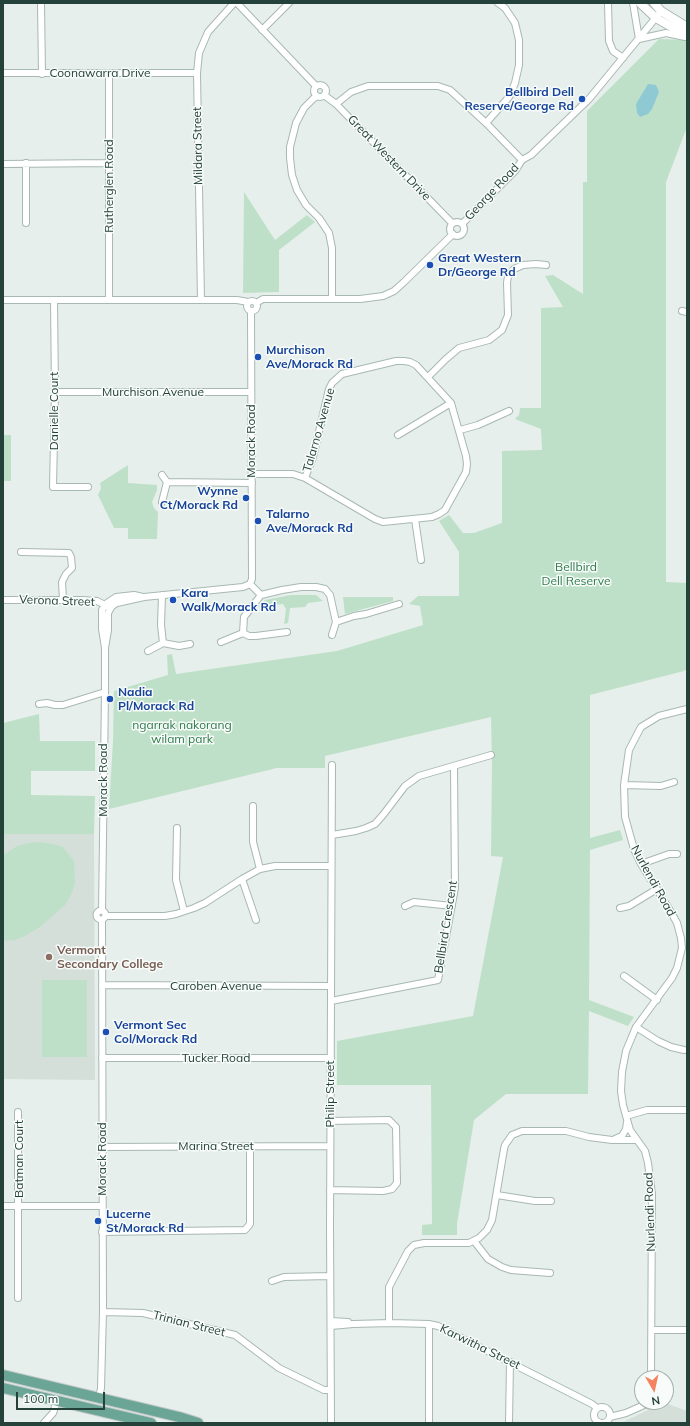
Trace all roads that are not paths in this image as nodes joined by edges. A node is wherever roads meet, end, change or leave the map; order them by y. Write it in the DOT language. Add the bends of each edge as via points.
graph roads {
  1 [pos="41,3"];
  2 [pos="234,3"];
  3 [pos="237,3"];
  4 [pos="289,3"];
  5 [pos="498,3"];
  6 [pos="608,3"];
  7 [pos="633,3"];
  8 [pos="640,3"];
  9 [pos="654,3"];
  10 [pos="661,11"];
  11 [pos="656,18"];
  12 [pos="687,26"];
  13 [pos="262,30"];
  14 [pos="687,37"];
  15 [pos="639,40"];
  16 [pos="623,58"];
  17 [pos="3,73"];
  18 [pos="109,73"];
  19 [pos="197,73"];
  20 [pos="42,74"];
  21 [pos="316,86"];
  22 [pos="321,96"];
  23 [pos="336,104"];
  24 [pos="486,123"];
  25 [pos="522,160"];
  26 [pos="109,163"];
  27 [pos="3,164"];
  28 [pos="26,164"];
  29 [pos="26,223"];
  30 [pos="452,223"];
  31 [pos="462,224"];
  32 [pos="453,234"];
  33 [pos="546,265"];
  34 [pos="332,299"];
  35 [pos="3,300"];
  36 [pos="54,300"];
  37 [pos="109,300"];
  38 [pos="201,300"];
  39 [pos="248,302"];
  40 [pos="256,303"];
  41 [pos="251,311"];
  42 [pos="428,377"];
  43 [pos="55,392"];
  44 [pos="251,392"];
  45 [pos="452,403"];
  46 [pos="509,411"];
  47 [pos="460,430"];
  48 [pos="398,435"];
  49 [pos="252,474"];
  50 [pos="162,475"];
  51 [pos="305,478"];
  52 [pos="166,482"];
  53 [pos="252,483"];
  54 [pos="88,487"];
  55 [pos="162,502"];
  56 [pos="415,519"];
  57 [pos="21,552"];
  58 [pos="421,560"];
  59 [pos="250,584"];
  60 [pos="162,595"];
  61 [pos="261,595"];
  62 [pos="3,600"];
  63 [pos="63,600"];
  64 [pos="399,604"];
  65 [pos="108,607"];
  66 [pos="336,622"];
  67 [pos="287,632"];
  68 [pos="242,633"];
  69 [pos="332,635"];
  70 [pos="221,642"];
  71 [pos="163,643"];
  72 [pos="190,644"];
  73 [pos="148,651"];
  74 [pos="104,692"];
  75 [pos="39,704"];
  76 [pos="687,709"];
  77 [pos="491,755"];
  78 [pos="332,765"];
  79 [pos="454,766"];
  80 [pos="674,782"];
  81 [pos="624,785"];
  82 [pos="253,806"];
  83 [pos="177,828"];
  84 [pos="332,835"];
  85 [pos="676,854"];
  86 [pos="641,864"];
  87 [pos="331,866"];
  88 [pos="260,869"];
  89 [pos="242,879"];
  90 [pos="657,889"];
  91 [pos="405,906"];
  92 [pos="452,906"];
  93 [pos="620,908"];
  94 [pos="184,912"];
  95 [pos="103,916"];
  96 [pos="256,920"];
  97 [pos="684,937"];
  98 [pos="624,976"];
  99 [pos="102,985"];
  100 [pos="331,986"];
  101 [pos="657,1000"];
  102 [pos="331,1001"];
  103 [pos="636,1027"];
  104 [pos="684,1050"];
  105 [pos="102,1058"];
  106 [pos="331,1058"];
  107 [pos="687,1110"];
  108 [pos="18,1112"];
  109 [pos="627,1118"];
  110 [pos="330,1121"];
  111 [pos="612,1140"];
  112 [pos="637,1140"];
  113 [pos="250,1146"];
  114 [pos="330,1146"];
  115 [pos="102,1147"];
  116 [pos="330,1190"];
  117 [pos="497,1195"];
  118 [pos="551,1202"];
  119 [pos="3,1206"];
  120 [pos="19,1206"];
  121 [pos="102,1206"];
  122 [pos="102,1232"];
  123 [pos="474,1241"];
  124 [pos="550,1272"];
  125 [pos="330,1276"];
  126 [pos="272,1281"];
  127 [pos="18,1298"];
  128 [pos="103,1312"];
  129 [pos="331,1323"];
  130 [pos="389,1323"];
  131 [pos="429,1324"];
  132 [pos="652,1330"];
  133 [pos="687,1330"];
  134 [pos="510,1362"];
  135 [pos="651,1370"];
  136 [pos="3,1375"];
  137 [pos="3,1388"];
  138 [pos="60,1388"];
  139 [pos="331,1390"];
  140 [pos="99,1398"];
  141 [pos="57,1401"];
  142 [pos="597,1408"];
  143 [pos="634,1409"];
  144 [pos="95,1410"];
  145 [pos="610,1417"];
  146 [pos="596,1422"];
  147 [pos="44,1423"];
  148 [pos="151,1423"];
  149 [pos="198,1423"];
  150 [pos="331,1423"];
  151 [pos="429,1423"];
  152 [pos="509,1423"];
  1 -- 20 [label="street"];
  2 -- 19 [label="street, Mildara Street" via="208,32 199,53"];
  3 -- 13 [label="street"];
  4 -- 13 [label="street"];
  5 -- 24 [label="street" via="505,8 515,23 519,40 518,65 509,97"];
  6 -- 16 [label="street" via="609,41 612,50"];
  7 -- 15 [label="street"];
  8 -- 11 [label="street"];
  9 -- 10 [label="street"];
  10 -- 11 [label="street, George Road"];
  10 -- 12 [label="street"];
  11 -- 14 [label="street"];
  11 -- 15 [label="street, George Road"];
  13 -- 21 [label="street"];
  14 -- 15 [label="street" via="666,33"];
  15 -- 16 [label="street, George Road"];
  16 -- 25 [label="street, George Road" via="589,99 531,155"];
  17 -- 20 [label="street, Coonawarra Drive"];
  18 -- 19 [label="street, Coonawarra Drive"];
  18 -- 20 [label="street, Coonawarra Drive"];
  18 -- 26 [label="street, Rutherglen Road"];
  19 -- 38 [label="street, Mildara Street"];
  21 -- 22 [label="street" via="314,92"];
  21 -- 22 [label="street" via="324,87 326,91"];
  22 -- 23 [label="street, Great Western Drive"];
  22 -- 34 [label="street" via="313,99 304,108 296,123 290,158 297,190 329,234 332,248"];
  23 -- 24 [label="street" via="351,92 368,86 438,86 450,90"];
  23 -- 30 [label="street, Great Western Drive"];
  24 -- 25 [label="street"];
  25 -- 31 [label="street, George Road" via="515,171"];
  26 -- 28 [label="street"];
  26 -- 37 [label="street, Rutherglen Road"];
  27 -- 28 [label="street"];
  28 -- 29 [label="street"];
  30 -- 31 [label="street" via="457,221"];
  30 -- 32 [label="street" via="450,228"];
  31 -- 32 [label="street" via="462,233 457,236"];
  32 -- 34 [label="street" via="394,291 371,298"];
  33 -- 42 [label="street" via="523,265 514,269 508,276 508,315 502,330 489,340 459,348"];
  34 -- 40 [label="street" via="263,299"];
  35 -- 36 [label="street"];
  36 -- 37 [label="street"];
  36 -- 43 [label="street, Danielle Court"];
  37 -- 38 [label="street"];
  38 -- 39 [label="street"];
  39 -- 40 [label="street"];
  39 -- 41 [label="street" via="247,309"];
  40 -- 41 [label="street" via="256,310"];
  41 -- 44 [label="street, Morack Road"];
  42 -- 45 [label="street, Talarno Avenue"];
  42 -- 51 [label="street, Talarno Avenue" via="416,365 404,361 342,374 329,389 313,457"];
  43 -- 44 [label="street, Murchison Avenue"];
  43 -- 54 [label="street, Danielle Court" via="53,487"];
  44 -- 49 [label="street, Morack Road"];
  45 -- 47 [label="street, Talarno Avenue"];
  45 -- 48 [label="street"];
  46 -- 47 [label="street"];
  47 -- 56 [label="street, Talarno Avenue" via="466,456 466,472 445,510 432,517"];
  49 -- 51 [label="street, Talarno Avenue" via="294,474"];
  49 -- 53 [label="street, Morack Road"];
  50 -- 52 [label="street"];
  51 -- 56 [label="street, Talarno Avenue" via="383,522"];
  52 -- 53 [label="street"];
  52 -- 55 [label="street"];
  53 -- 59 [label="street, Morack Road"];
  56 -- 58 [label="street"];
  57 -- 63 [label="street" via="69,553 72,568 62,582"];
  59 -- 60 [label="street" via="236,588"];
  59 -- 61 [label="street"];
  60 -- 65 [label="street"];
  60 -- 71 [label="street"];
  61 -- 66 [label="street" via="301,587 325,589 330,595"];
  61 -- 68 [label="street" via="244,617"];
  62 -- 63 [label="street, Verona Street"];
  63 -- 65 [label="street, Verona Street" via="96,601"];
  64 -- 66 [label="street"];
  65 -- 74 [label="street, Morack Road" via="108,630 104,648"];
  66 -- 69 [label="street"];
  67 -- 68 [label="street" via="256,636"];
  68 -- 70 [label="street"];
  71 -- 72 [label="street" via="179,646"];
  71 -- 73 [label="street"];
  74 -- 75 [label="street" via="63,704"];
  74 -- 95 [label="street, Morack Road"];
  76 -- 81 [label="street, Nurlendi Road" via="659,716 641,727 629,750"];
  77 -- 79 [label="street"];
  78 -- 84 [label="street, Philip Street"];
  79 -- 84 [label="street" via="412,780 375,824 356,831"];
  79 -- 92 [label="street, Bellbird Crescent" via="455,888"];
  80 -- 81 [label="street" via="661,786"];
  81 -- 86 [label="street, Nurlendi Road" via="625,817"];
  82 -- 88 [label="street" via="252,842"];
  83 -- 94 [label="street" via="176,880"];
  84 -- 87 [label="street, Philip Street"];
  85 -- 86 [label="street"];
  86 -- 90 [label="street, Nurlendi Road"];
  87 -- 88 [label="street" via="275,866"];
  87 -- 100 [label="street, Philip Street"];
  88 -- 89 [label="street"];
  89 -- 94 [label="street" via="205,903"];
  89 -- 96 [label="street"];
  90 -- 93 [label="street" via="629,906"];
  90 -- 97 [label="street, Nurlendi Road"];
  91 -- 92 [label="street" via="414,902"];
  92 -- 102 [label="street, Bellbird Crescent" via="438,980"];
  94 -- 95 [label="street" via="165,916"];
  95 -- 99 [label="street, Morack Road"];
  97 -- 101 [label="street, Nurlendi Road" via="677,968"];
  98 -- 101 [label="street"];
  99 -- 100 [label="street, Caroben Avenue"];
  99 -- 105 [label="street, Morack Road"];
  100 -- 102 [label="street, Philip Street"];
  101 -- 103 [label="street, Nurlendi Road"];
  102 -- 106 [label="street, Philip Street"];
  103 -- 104 [label="street" via="658,1041"];
  103 -- 109 [label="street, Nurlendi Road" via="626,1052 622,1072 621,1091"];
  105 -- 106 [label="street, Tucker Road"];
  105 -- 115 [label="street, Morack Road"];
  106 -- 110 [label="street, Philip Street"];
  107 -- 109 [label="street" via="647,1110"];
  108 -- 120 [label="street, Batman Court"];
  109 -- 111 [label="street" via="622,1136"];
  109 -- 112 [label="street, Nurlendi Road" via="630,1130"];
  110 -- 114 [label="street, Philip Street"];
  110 -- 116 [label="street" via="389,1120 396,1127 397,1183 392,1189 384,1191"];
  111 -- 112 [label="street"];
  111 -- 117 [label="street" via="566,1131 516,1132 508,1139 504,1149"];
  112 -- 132 [label="street, Nurlendi Road" via="645,1151 652,1194"];
  113 -- 114 [label="street, Marina Street"];
  113 -- 115 [label="street, Marina Street"];
  113 -- 122 [label="street" via="250,1224 245,1230"];
  114 -- 116 [label="street, Philip Street"];
  115 -- 121 [label="street, Morack Road"];
  116 -- 125 [label="street, Philip Street"];
  117 -- 118 [label="street"];
  117 -- 123 [label="street" via="490,1225 484,1234"];
  119 -- 120 [label="street"];
  120 -- 121 [label="street"];
  120 -- 127 [label="street, Batman Court"];
  121 -- 122 [label="street, Morack Road"];
  122 -- 128 [label="street, Morack Road"];
  123 -- 124 [label="street" via="488,1259 502,1267 511,1270"];
  123 -- 130 [label="street" via="465,1244 414,1245 408,1251 389,1287"];
  125 -- 126 [label="street" via="284,1277"];
  125 -- 129 [label="street, Philip Street"];
  128 -- 139 [label="street, Trinian Street" via="143,1313 235,1335 279,1368 324,1390"];
  128 -- 140 [label="street, Morack Road"];
  129 -- 130 [label="street, Karwitha Street"];
  129 -- 139 [label="street, Philip Street"];
  130 -- 131 [label="street, Karwitha Street"];
  131 -- 134 [label="street, Karwitha Street" via="438,1326"];
  131 -- 151 [label="street"];
  132 -- 133 [label="street"];
  132 -- 135 [label="street, Nurlendi Road"];
  134 -- 142 [label="street, Karwitha Street"];
  134 -- 152 [label="street"];
  136 -- 138 [label="main road"];
  137 -- 141 [label="main road"];
  138 -- 140 [label="main road"];
  138 -- 141 [label="main road"];
  139 -- 150 [label="street, Philip Street"];
  140 -- 144 [label="main road"];
  140 -- 149 [label="main road"];
  141 -- 144 [label="main road"];
  141 -- 147 [label="street" via="53,1413"];
  142 -- 145 [label="street" via="607,1409"];
  142 -- 146 [label="street" via="594,1413"];
  143 -- 145 [label="street"];
  144 -- 148 [label="main road"];
  145 -- 146 [label="street" via="603,1423"];
}
